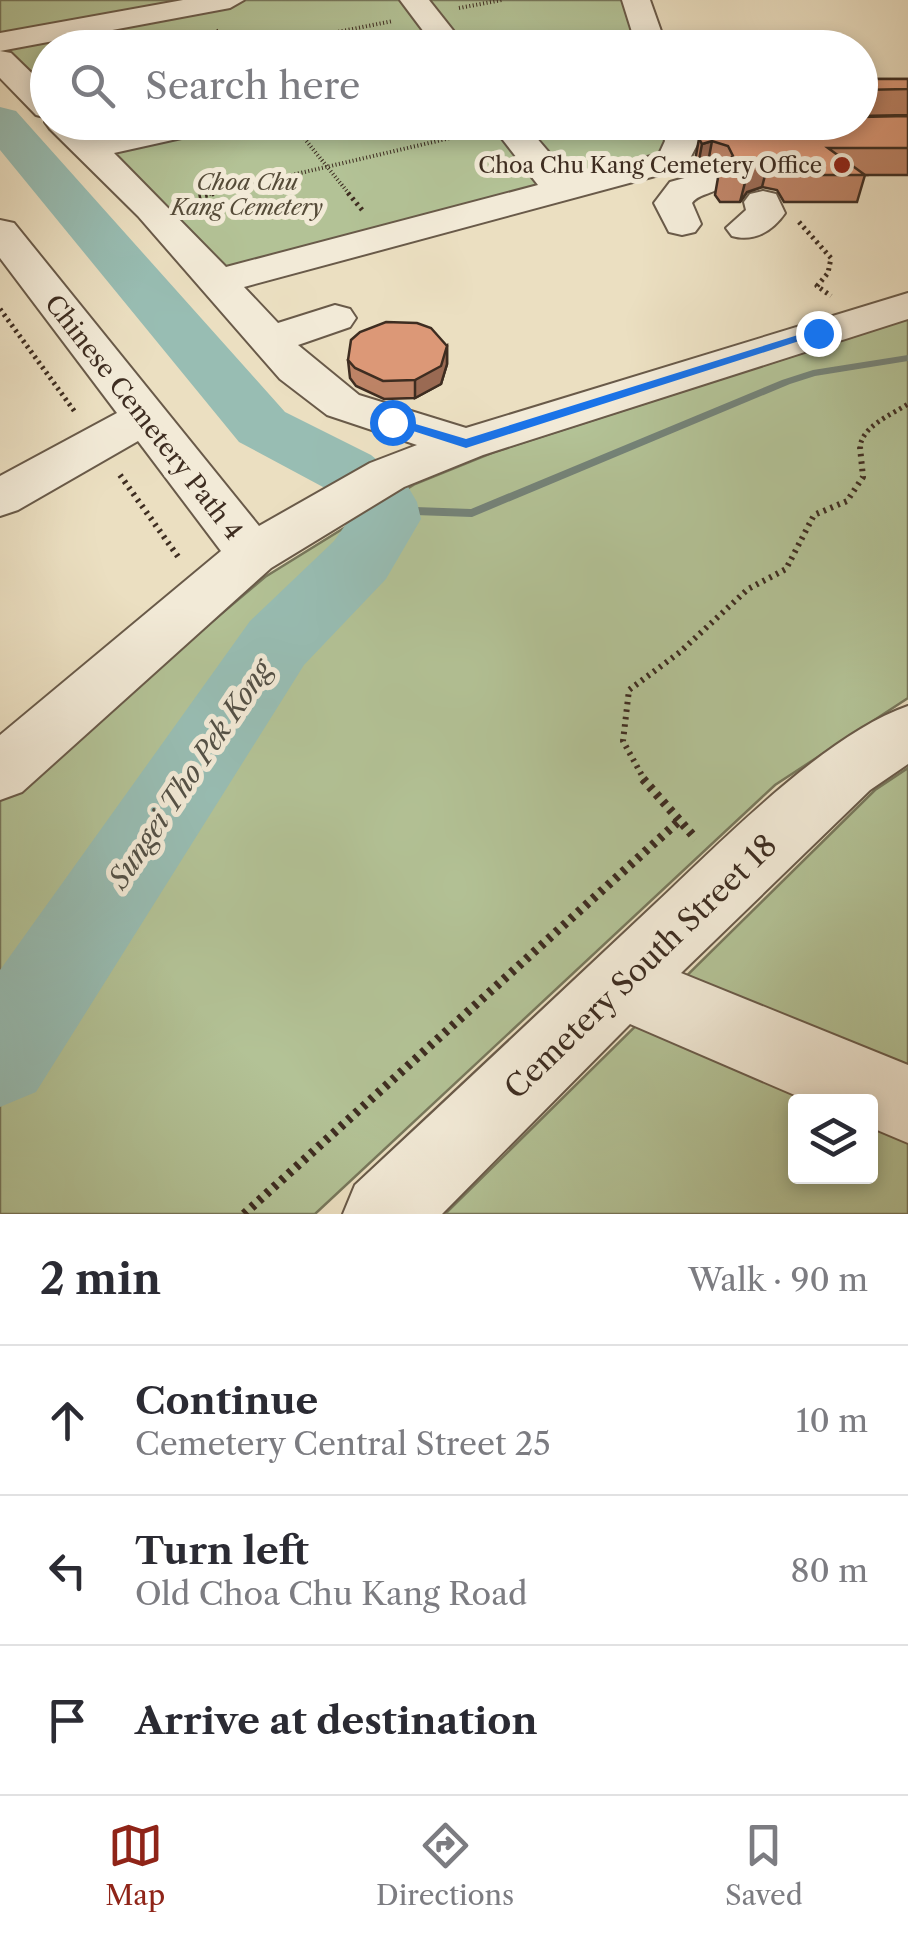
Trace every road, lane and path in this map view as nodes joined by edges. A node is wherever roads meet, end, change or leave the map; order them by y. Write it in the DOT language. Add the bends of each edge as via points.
graph roads {
  1 [pos="230,0"];
  2 [pos="502,0"];
  3 [pos="636,0"];
  4 [pos="420,7"];
  5 [pos="66,30"];
  6 [pos="328,30"];
  7 [pos="438,30"];
  8 [pos="646,30"];
  9 [pos="30,37"];
  10 [pos="0,42"];
  11 [pos="0,60"];
  12 [pos="30,90"];
  13 [pos="80,140"];
  14 [pos="305,140"];
  15 [pos="437,140"];
  16 [pos="519,140"];
  17 [pos="679,140"];
  18 [pos="326,166"];
  19 [pos="706,183"];
  20 [pos="562,191"];
  21 [pos="151,208"];
  22 [pos="767,215"];
  23 [pos="682,224"];
  24 [pos="0,232"];
  25 [pos="384,237"];
  26 [pos="219,282"];
  27 [pos="908,304"];
  28 [pos="336,318"];
  29 [pos="818,333"];
  30 [pos="270,340"];
  31 [pos="908,404"];
  32 [pos="147,416"];
  33 [pos="466,444"];
  34 [pos="0,498"];
  35 [pos="252,554"];
  36 [pos="908,731"];
  37 [pos="0,774"];
  38 [pos="680,820"];
  39 [pos="731,877"];
  40 [pos="621,984"];
  41 [pos="908,1104"];
  42 [pos="244,1214"];
  43 [pos="384,1214"];
  1 -- 5 [label="street"];
  2 -- 4 [label="path"];
  3 -- 8 [label="street"];
  4 -- 6 [label="path"];
  4 -- 7 [label="street"];
  9 -- 10 [label="street"];
  11 -- 12 [label="street"];
  13 -- 21 [label="street"];
  14 -- 18 [label="path"];
  15 -- 18 [label="path"];
  16 -- 20 [label="street"];
  17 -- 20 [label="street" via="672,161"];
  18 -- 21 [label="path"];
  18 -- 25 [label="path"];
  19 -- 23 [label="street" via="683,190 673,203"];
  20 -- 25 [label="street"];
  21 -- 26 [label="street"];
  22 -- 29 [label="path" via="831,258 817,286 840,302 803,321"];
  24 -- 32 [label="street, Chinese Cemetery Path 4"];
  25 -- 26 [label="street"];
  26 -- 30 [label="street"];
  27 -- 29 [label="street"];
  28 -- 30 [label="street"];
  29 -- 33 [label="street"];
  30 -- 33 [label="street" via="343,405"];
  31 -- 38 [label="path" via="866,431 859,442 863,477 847,501 814,516 786,569 748,589 629,690 623,741 638,773"];
  32 -- 34 [label="street"];
  32 -- 35 [label="street, Chinese Cemetery Path 4"];
  33 -- 35 [label="street" via="386,474"];
  35 -- 37 [label="street"];
  36 -- 39 [label="street, Cemetery South Street 18" via="848,771"];
  38 -- 39 [label="path"];
  38 -- 42 [label="path"];
  39 -- 40 [label="street, Cemetery South Street 18"];
  40 -- 41 [label="street"];
  40 -- 43 [label="street, Cemetery South Street 18"];
}
